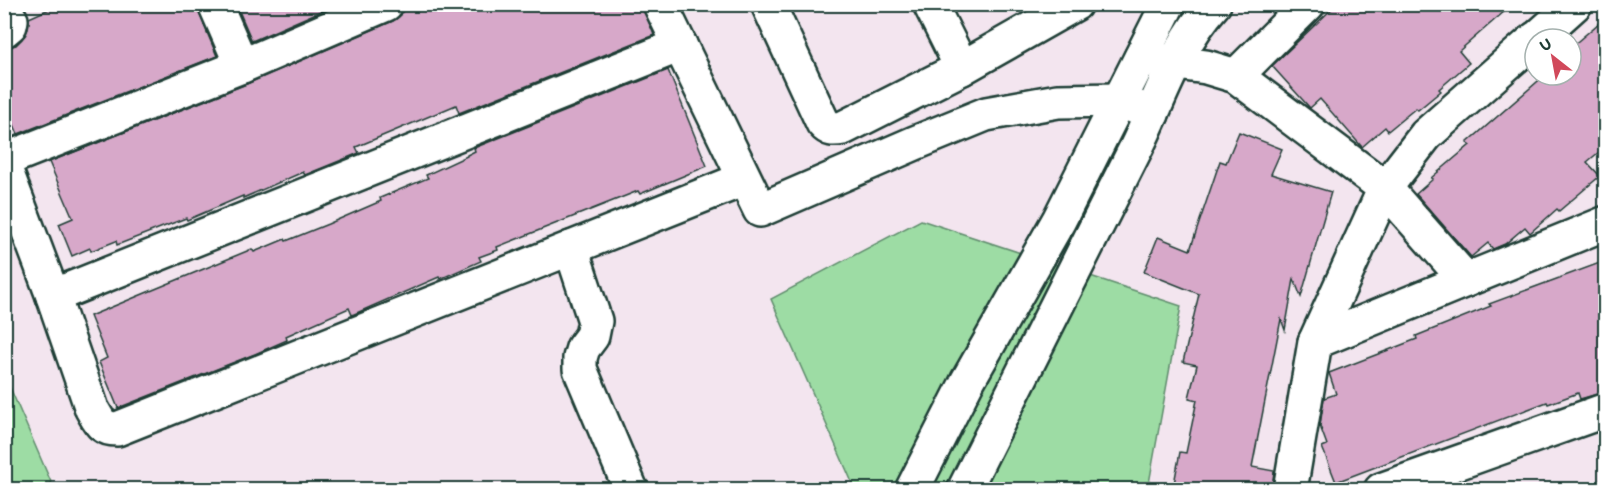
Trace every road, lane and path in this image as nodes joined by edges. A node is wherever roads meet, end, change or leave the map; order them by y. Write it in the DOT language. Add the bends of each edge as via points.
graph roads {
  1 [pos="215,4"];
  2 [pos="386,4"];
  3 [pos="660,4"];
  4 [pos="768,4"];
  5 [pos="930,4"];
  6 [pos="1075,4"];
  7 [pos="1168,4"];
  8 [pos="1214,4"];
  9 [pos="1308,4"];
  10 [pos="1575,4"];
  11 [pos="1549,27"];
  12 [pos="680,45"];
  13 [pos="1523,50"];
  14 [pos="1140,58"];
  15 [pos="1174,62"];
  16 [pos="242,66"];
  17 [pos="962,68"];
  18 [pos="1236,76"];
  19 [pos="1119,100"];
  20 [pos="1152,114"];
  21 [pos="4,160"];
  22 [pos="4,166"];
  23 [pos="744,179"];
  24 [pos="1385,188"];
  25 [pos="1605,223"];
  26 [pos="570,248"];
  27 [pos="1466,280"];
  28 [pos="53,296"];
  29 [pos="1315,342"];
  30 [pos="1605,410"];
  31 [pos="631,489"];
  32 [pos="912,489"];
  33 [pos="964,489"];
  34 [pos="1290,489"];
  35 [pos="1381,489"];
  1 -- 16 [label="street"];
  2 -- 16 [label="street"];
  3 -- 12 [label="street"];
  4 -- 17 [label="street" via="828,129 843,128"];
  5 -- 17 [label="street"];
  6 -- 17 [label="street"];
  7 -- 14 [label="street"];
  8 -- 15 [label="street"];
  9 -- 18 [label="street"];
  10 -- 11 [label="street"];
  12 -- 23 [label="street"];
  12 -- 28 [label="street"];
  13 -- 24 [label="street" via="1426,135"];
  14 -- 15 [label="street"];
  14 -- 19 [label="street"];
  15 -- 18 [label="street"];
  15 -- 20 [label="street"];
  16 -- 21 [label="street"];
  18 -- 24 [label="street"];
  19 -- 20 [label="street"];
  19 -- 23 [label="street" via="1058,101 986,114 759,210"];
  19 -- 32 [label="street" via="1059,220 967,382"];
  20 -- 33 [label="street"];
  22 -- 28 [label="street"];
  23 -- 26 [label="street"];
  24 -- 27 [label="street"];
  24 -- 29 [label="street"];
  25 -- 27 [label="street"];
  26 -- 28 [label="street" via="117,429 102,426 92,409"];
  26 -- 31 [label="street" via="595,321 580,358 580,369"];
  27 -- 29 [label="street"];
  29 -- 34 [label="street"];
  30 -- 35 [label="street"];
}
